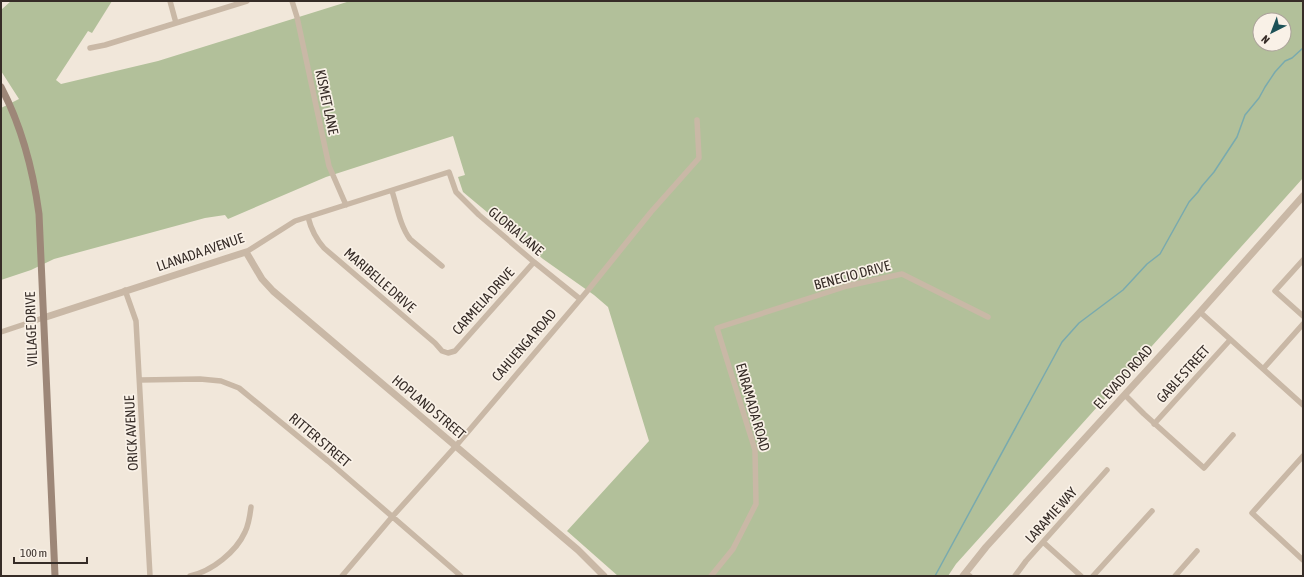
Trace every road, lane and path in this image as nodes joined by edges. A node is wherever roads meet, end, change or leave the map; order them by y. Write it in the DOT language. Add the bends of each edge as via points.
graph roads {
  1 [pos="170,1"];
  2 [pos="247,1"];
  3 [pos="292,1"];
  4 [pos="176,23"];
  5 [pos="90,48"];
  6 [pos="1,87"];
  7 [pos="697,120"];
  8 [pos="449,172"];
  9 [pos="392,191"];
  10 [pos="1303,196"];
  11 [pos="346,205"];
  12 [pos="308,217"];
  13 [pos="246,252"];
  14 [pos="1303,260"];
  15 [pos="534,262"];
  16 [pos="442,266"];
  17 [pos="126,290"];
  18 [pos="580,299"];
  19 [pos="1200,312"];
  20 [pos="1303,316"];
  21 [pos="988,317"];
  22 [pos="43,318"];
  23 [pos="1303,324"];
  24 [pos="717,328"];
  25 [pos="1,332"];
  26 [pos="1230,340"];
  27 [pos="448,353"];
  28 [pos="1262,369"];
  29 [pos="140,380"];
  30 [pos="1125,395"];
  31 [pos="1303,405"];
  32 [pos="1154,424"];
  33 [pos="1234,435"];
  34 [pos="455,446"];
  35 [pos="1303,456"];
  36 [pos="1107,470"];
  37 [pos="251,507"];
  38 [pos="1152,511"];
  39 [pos="392,517"];
  40 [pos="1043,542"];
  41 [pos="1197,551"];
  42 [pos="1302,558"];
  43 [pos="966,575"];
  44 [pos="55,576"];
  45 [pos="150,576"];
  46 [pos="190,576"];
  47 [pos="342,576"];
  48 [pos="461,576"];
  49 [pos="604,576"];
  50 [pos="711,576"];
  51 [pos="1015,576"];
  52 [pos="1081,576"];
  53 [pos="1093,576"];
  54 [pos="1175,576"];
  1 -- 4 [label="street"];
  2 -- 4 [label="street"];
  3 -- 11 [label="street, KISMET LANE" via="329,166"];
  4 -- 5 [label="street" via="105,46"];
  6 -- 22 [label="main road, VILLAGE DRIVE" via="16,118 34,181 39,214"];
  7 -- 18 [label="street, CAHUENGA ROAD" via="699,158 650,212"];
  8 -- 9 [label="street, LLANADA AVENUE"];
  8 -- 15 [label="street, GLORIA LANE" via="456,192 463,200"];
  9 -- 11 [label="street, LLANADA AVENUE"];
  9 -- 16 [label="street" via="407,235"];
  10 -- 19 [label="street, EL EVADO ROAD"];
  11 -- 12 [label="street, LLANADA AVENUE"];
  12 -- 13 [label="street, LLANADA AVENUE" via="295,221"];
  12 -- 27 [label="street, MARIBELLE DRIVE" via="316,240 324,248 442,351"];
  13 -- 17 [label="street, LLANADA AVENUE"];
  13 -- 34 [label="street, HOPLAND STREET" via="262,279 273,291"];
  14 -- 20 [label="street" via="1275,291"];
  15 -- 18 [label="street, GLORIA LANE"];
  15 -- 27 [label="street, CARMELIA DRIVE" via="487,316"];
  17 -- 22 [label="street, LLANADA AVENUE"];
  17 -- 29 [label="street, ORICK AVENUE" via="136,321"];
  18 -- 34 [label="street, CAHUENGA ROAD"];
  19 -- 26 [label="street"];
  19 -- 30 [label="street, EL EVADO ROAD"];
  21 -- 24 [label="street, BENECIO DRIVE" via="902,274 847,286"];
  22 -- 25 [label="street, LLANADA AVENUE"];
  22 -- 44 [label="main road, VILLAGE DRIVE"];
  23 -- 28 [label="street"];
  24 -- 50 [label="street, ENRAMADA ROAD" via="755,450 756,504 733,549"];
  26 -- 28 [label="street"];
  26 -- 32 [label="street, GABLE STREET"];
  28 -- 31 [label="street"];
  29 -- 39 [label="street, RITTER STREET" via="200,379 239,388"];
  29 -- 45 [label="street, ORICK AVENUE"];
  30 -- 32 [label="street"];
  30 -- 43 [label="street, EL EVADO ROAD" via="986,547"];
  32 -- 33 [label="street" via="1204,468"];
  34 -- 39 [label="street, CAHUENGA ROAD"];
  34 -- 49 [label="street, HOPLAND STREET" via="578,550"];
  35 -- 42 [label="street" via="1252,513"];
  36 -- 40 [label="street, LARAMIE WAY"];
  37 -- 46 [label="street" via="245,533 235,546 208,570"];
  38 -- 53 [label="street"];
  39 -- 47 [label="street, CAHUENGA ROAD"];
  39 -- 48 [label="street, RITTER STREET"];
  40 -- 51 [label="street, LARAMIE WAY"];
  40 -- 52 [label="street"];
  41 -- 54 [label="street"];
}
